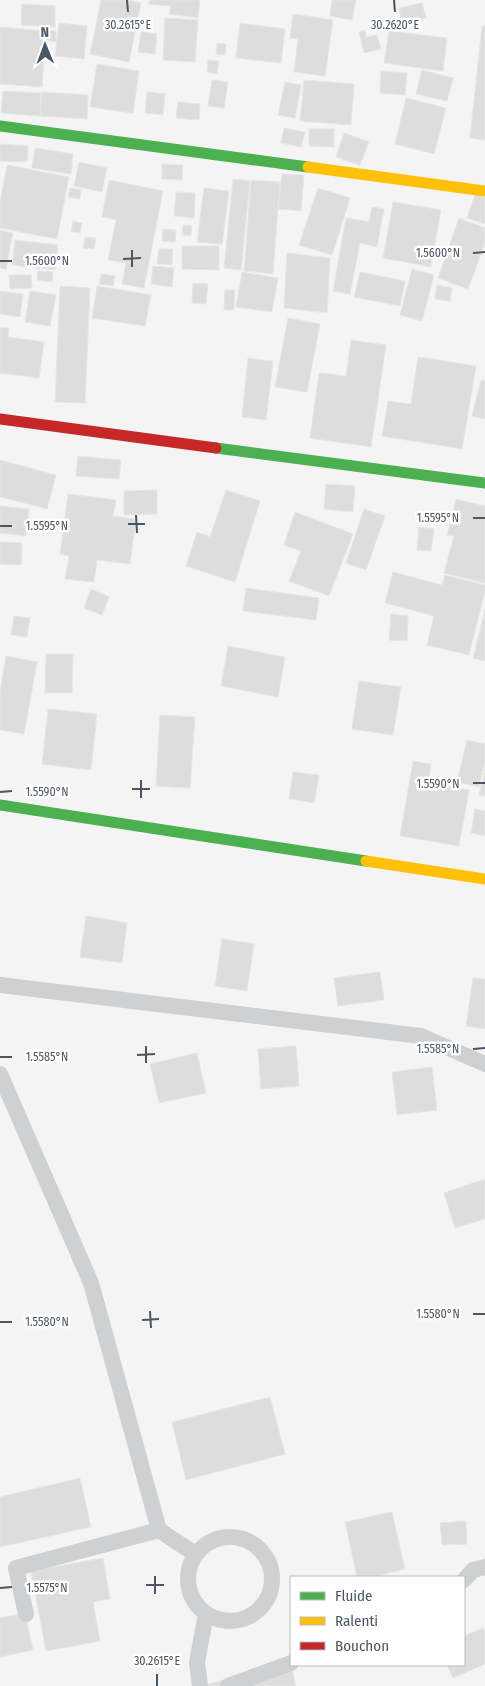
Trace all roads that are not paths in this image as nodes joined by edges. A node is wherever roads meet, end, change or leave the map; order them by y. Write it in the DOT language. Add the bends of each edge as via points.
graph roads {
  1 [pos="0,126"];
  2 [pos="485,191"];
  3 [pos="0,418"];
  4 [pos="485,483"];
  5 [pos="0,805"];
  6 [pos="485,879"];
  7 [pos="0,985"];
  8 [pos="485,1064"];
  9 [pos="0,1074"];
  10 [pos="160,1530"];
  11 [pos="195,1554"];
  12 [pos="485,1567"];
  13 [pos="465,1579"];
  14 [pos="26,1614"];
  15 [pos="206,1614"];
  16 [pos="290,1663"];
  17 [pos="200,1686"];
  18 [pos="228,1686"];
  1 -- 2 [label="street"];
  3 -- 4 [label="street"];
  5 -- 6 [label="street"];
  7 -- 8 [label="lane" via="420,1036"];
  9 -- 10 [label="lane" via="90,1283"];
  10 -- 11 [label="lane"];
  10 -- 14 [label="lane" via="16,1568"];
  11 -- 15 [label="lane" via="188,1575 191,1597"];
  11 -- 15 [label="lane" via="212,1540 234,1536 255,1544 269,1561 273,1583 265,1603 248,1617 226,1621"];
  12 -- 13 [label="lane" via="473,1570"];
  15 -- 17 [label="lane" via="197,1662"];
  16 -- 18 [label="lane"];
}
